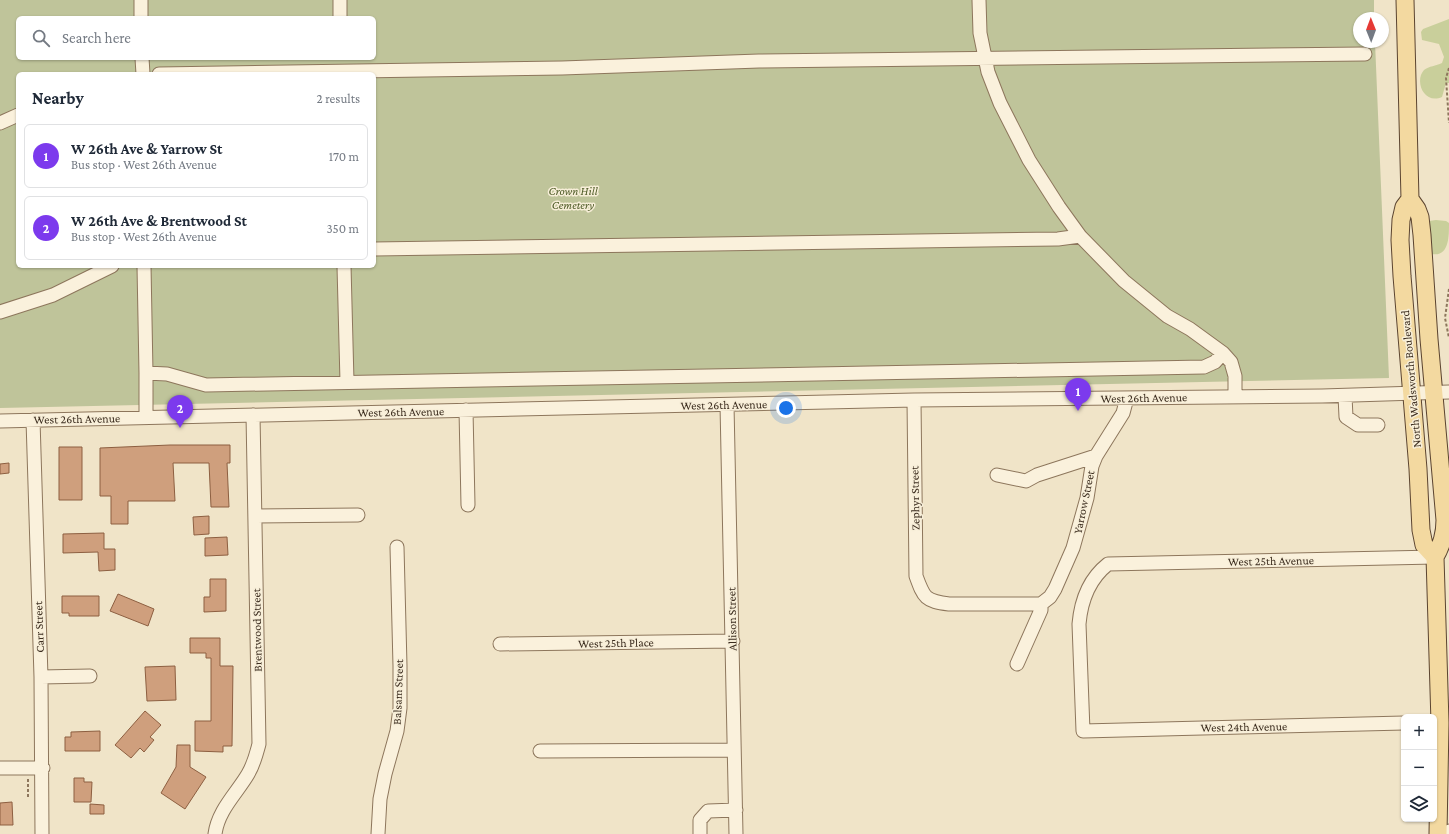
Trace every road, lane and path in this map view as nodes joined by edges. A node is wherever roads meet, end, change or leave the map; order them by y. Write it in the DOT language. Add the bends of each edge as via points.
graph roads {
  1 [pos="140,0"];
  2 [pos="340,0"];
  3 [pos="979,0"];
  4 [pos="1405,0"];
  5 [pos="141,16"];
  6 [pos="340,16"];
  7 [pos="1365,54"];
  8 [pos="984,58"];
  9 [pos="142,60"];
  10 [pos="341,68"];
  11 [pos="1449,68"];
  12 [pos="143,72"];
  13 [pos="220,72"];
  14 [pos="16,116"];
  15 [pos="0,123"];
  16 [pos="1449,123"];
  17 [pos="1410,199"];
  18 [pos="1080,236"];
  19 [pos="376,249"];
  20 [pos="108,268"];
  21 [pos="144,268"];
  22 [pos="344,268"];
  23 [pos="1449,289"];
  24 [pos="0,312"];
  25 [pos="1449,338"];
  26 [pos="1224,353"];
  27 [pos="146,373"];
  28 [pos="347,382"];
  29 [pos="1441,392"];
  30 [pos="1412,393"];
  31 [pos="1345,396"];
  32 [pos="1235,397"];
  33 [pos="1127,398"];
  34 [pos="914,400"];
  35 [pos="727,405"];
  36 [pos="466,410"];
  37 [pos="253,415"];
  38 [pos="146,418"];
  39 [pos="33,420"];
  40 [pos="0,421"];
  41 [pos="1378,425"];
  42 [pos="1096,456"];
  43 [pos="997,475"];
  44 [pos="468,505"];
  45 [pos="358,515"];
  46 [pos="255,516"];
  47 [pos="397,547"];
  48 [pos="1435,557"];
  49 [pos="1041,604"];
  50 [pos="733,641"];
  51 [pos="500,644"];
  52 [pos="1017,664"];
  53 [pos="41,676"];
  54 [pos="90,676"];
  55 [pos="1437,714"];
  56 [pos="1437,723"];
  57 [pos="1401,724"];
  58 [pos="1083,731"];
  59 [pos="734,750"];
  60 [pos="540,751"];
  61 [pos="0,768"];
  62 [pos="28,768"];
  63 [pos="42,768"];
  64 [pos="1444,771"];
  65 [pos="28,802"];
  66 [pos="736,810"];
  67 [pos="1449,831"];
  68 [pos="42,834"];
  69 [pos="215,834"];
  70 [pos="378,834"];
  71 [pos="700,834"];
  72 [pos="736,834"];
  73 [pos="1438,834"];
  74 [pos="1447,834"];
  1 -- 5 [label="street"];
  2 -- 6 [label="street"];
  3 -- 8 [label="street"];
  4 -- 17 [label="main road, North Wadsworth Boulevard"];
  7 -- 8 [label="street"];
  8 -- 10 [label="street" via="759,61 562,68"];
  8 -- 18 [label="street" via="1000,103 1029,160"];
  9 -- 12 [label="street"];
  10 -- 13 [label="street"];
  11 -- 16 [label="path" via="1446,78"];
  14 -- 15 [label="street"];
  17 -- 29 [label="main road, North Wadsworth Boulevard" via="1417,209 1421,225 1429,339"];
  17 -- 30 [label="main road, North Wadsworth Boulevard" via="1402,213 1400,240"];
  18 -- 19 [label="street" via="1058,239"];
  18 -- 26 [label="street" via="1142,296 1167,316"];
  20 -- 24 [label="street" via="53,295"];
  21 -- 27 [label="street"];
  22 -- 28 [label="street"];
  23 -- 25 [label="path" via="1445,318"];
  26 -- 28 [label="street" via="1215,362 1204,367"];
  26 -- 32 [label="street" via="1231,362 1235,376"];
  27 -- 28 [label="street" via="166,374 206,384"];
  27 -- 38 [label="street"];
  29 -- 30 [label="street, West 26th Avenue"];
  29 -- 48 [label="main road, North Wadsworth Boulevard" via="1445,535"];
  30 -- 31 [label="street, West 26th Avenue"];
  30 -- 48 [label="main road, North Wadsworth Boulevard" via="1421,530 1424,544"];
  31 -- 32 [label="street, West 26th Avenue"];
  31 -- 41 [label="street" via="1346,417 1358,425"];
  32 -- 33 [label="street, West 26th Avenue"];
  33 -- 34 [label="street, West 26th Avenue"];
  33 -- 42 [label="street, Yarrow Street" via="1123,413"];
  34 -- 35 [label="street, West 26th Avenue"];
  34 -- 49 [label="street, Zephyr Street" via="916,576 923,595 934,602 949,604"];
  35 -- 36 [label="street, West 26th Avenue"];
  35 -- 50 [label="street, Allison Street"];
  36 -- 37 [label="street, West 26th Avenue"];
  36 -- 44 [label="street"];
  37 -- 38 [label="street, West 26th Avenue"];
  37 -- 46 [label="street, Brentwood Street"];
  38 -- 39 [label="street, West 26th Avenue"];
  39 -- 40 [label="street, West 26th Avenue"];
  39 -- 53 [label="street, Carr Street"];
  42 -- 43 [label="street" via="1026,481"];
  42 -- 49 [label="street, Yarrow Street" via="1073,548 1055,589"];
  45 -- 46 [label="street"];
  46 -- 69 [label="street, Brentwood Street" via="259,744 255,762 227,803"];
  47 -- 70 [label="street, Balsam Street" via="400,708 397,731 380,799"];
  48 -- 55 [label="main road, North Wadsworth Boulevard"];
  48 -- 58 [label="street, West 25th Avenue" via="1108,564 1095,577 1080,610"];
  49 -- 52 [label="street" via="1041,610"];
  50 -- 51 [label="street, West 25th Place"];
  50 -- 59 [label="street, Allison Street"];
  53 -- 54 [label="street"];
  53 -- 63 [label="street, Carr Street"];
  56 -- 64 [label="main road, North Wadsworth Boulevard"];
  57 -- 58 [label="street, West 24th Avenue"];
  59 -- 60 [label="street"];
  59 -- 66 [label="street, Allison Street"];
  61 -- 62 [label="street"];
  62 -- 63 [label="street"];
  62 -- 65 [label="path"];
  63 -- 68 [label="street, Carr Street"];
  64 -- 73 [label="main road, North Wadsworth Boulevard"];
  66 -- 71 [label="street" via="708,811 700,820"];
  66 -- 72 [label="street, Allison Street"];
  67 -- 74 [label="street"];
}
